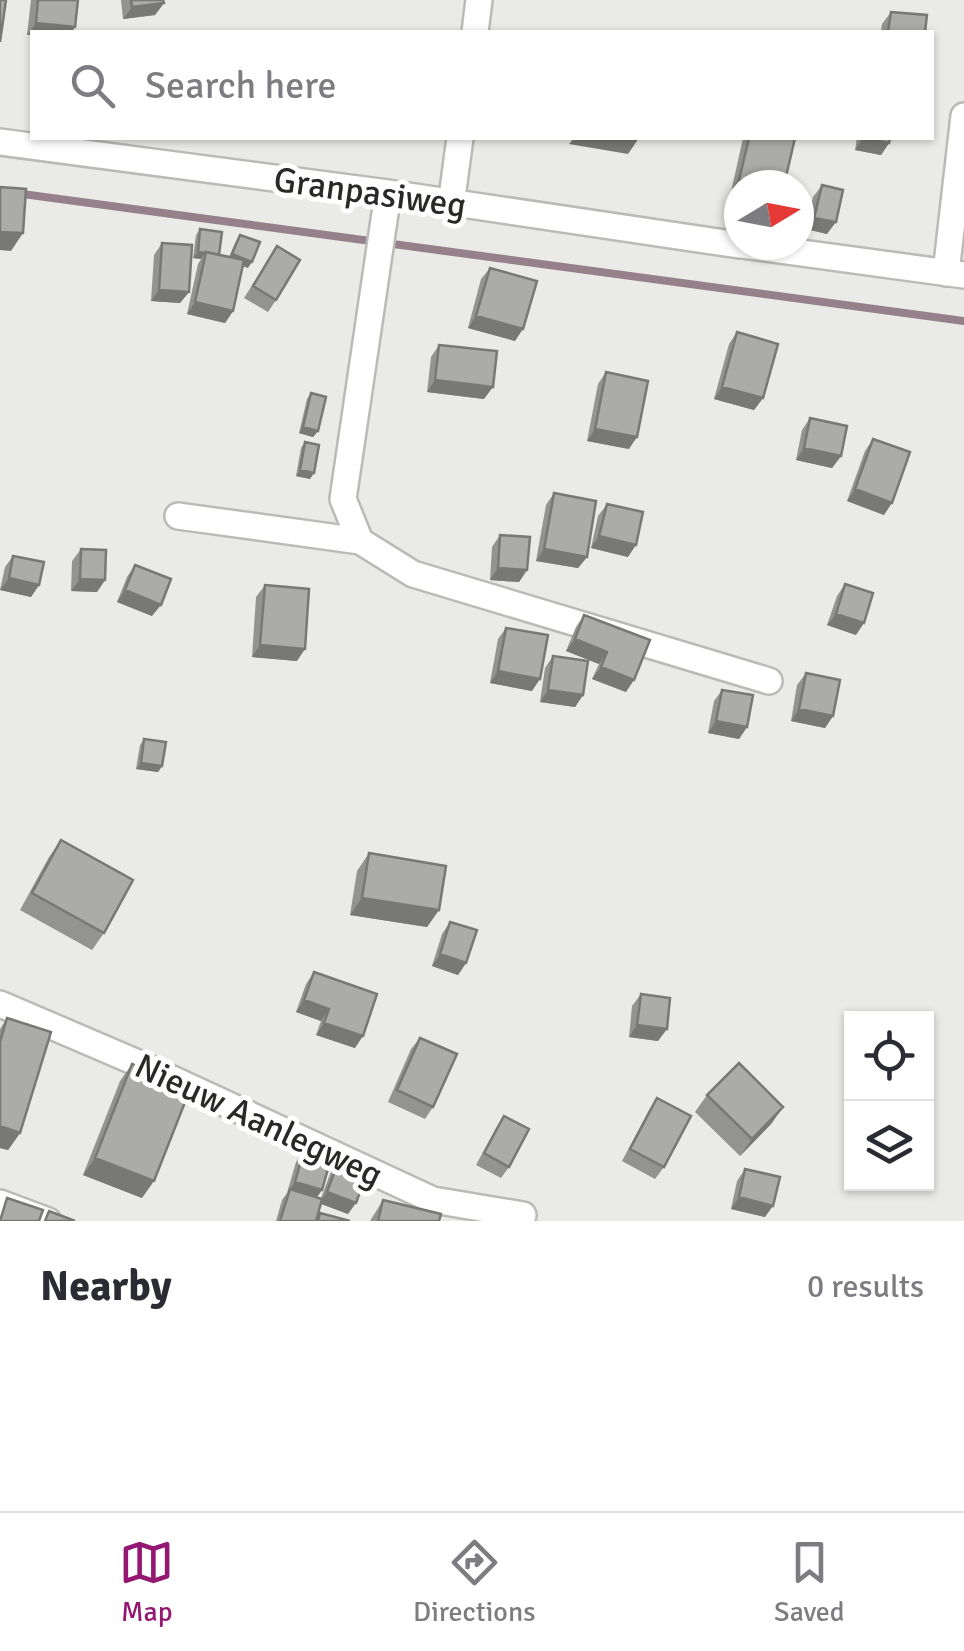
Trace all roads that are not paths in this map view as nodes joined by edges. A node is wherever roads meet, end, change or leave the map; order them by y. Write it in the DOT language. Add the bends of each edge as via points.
graph roads {
  1 [pos="480,0"];
  2 [pos="475,30"];
  3 [pos="964,116"];
  4 [pos="460,140"];
  5 [pos="0,142"];
  6 [pos="388,193"];
  7 [pos="451,205"];
  8 [pos="724,243"];
  9 [pos="814,255"];
  10 [pos="955,274"];
  11 [pos="178,516"];
  12 [pos="360,541"];
  13 [pos="769,681"];
  14 [pos="0,1004"];
  15 [pos="0,1202"];
  16 [pos="523,1215"];
  17 [pos="48,1221"];
  1 -- 2 [label="street"];
  3 -- 10 [label="street"];
  4 -- 7 [label="street"];
  5 -- 6 [label="street, Granpasiweg"];
  6 -- 7 [label="street, Granpasiweg"];
  6 -- 12 [label="street" via="343,499"];
  7 -- 8 [label="street, Granpasiweg"];
  9 -- 10 [label="street, Granpasiweg"];
  11 -- 12 [label="street"];
  12 -- 13 [label="street" via="413,574"];
  14 -- 16 [label="street, Nieuw Aanlegweg" via="434,1200"];
  15 -- 17 [label="street"];
}
